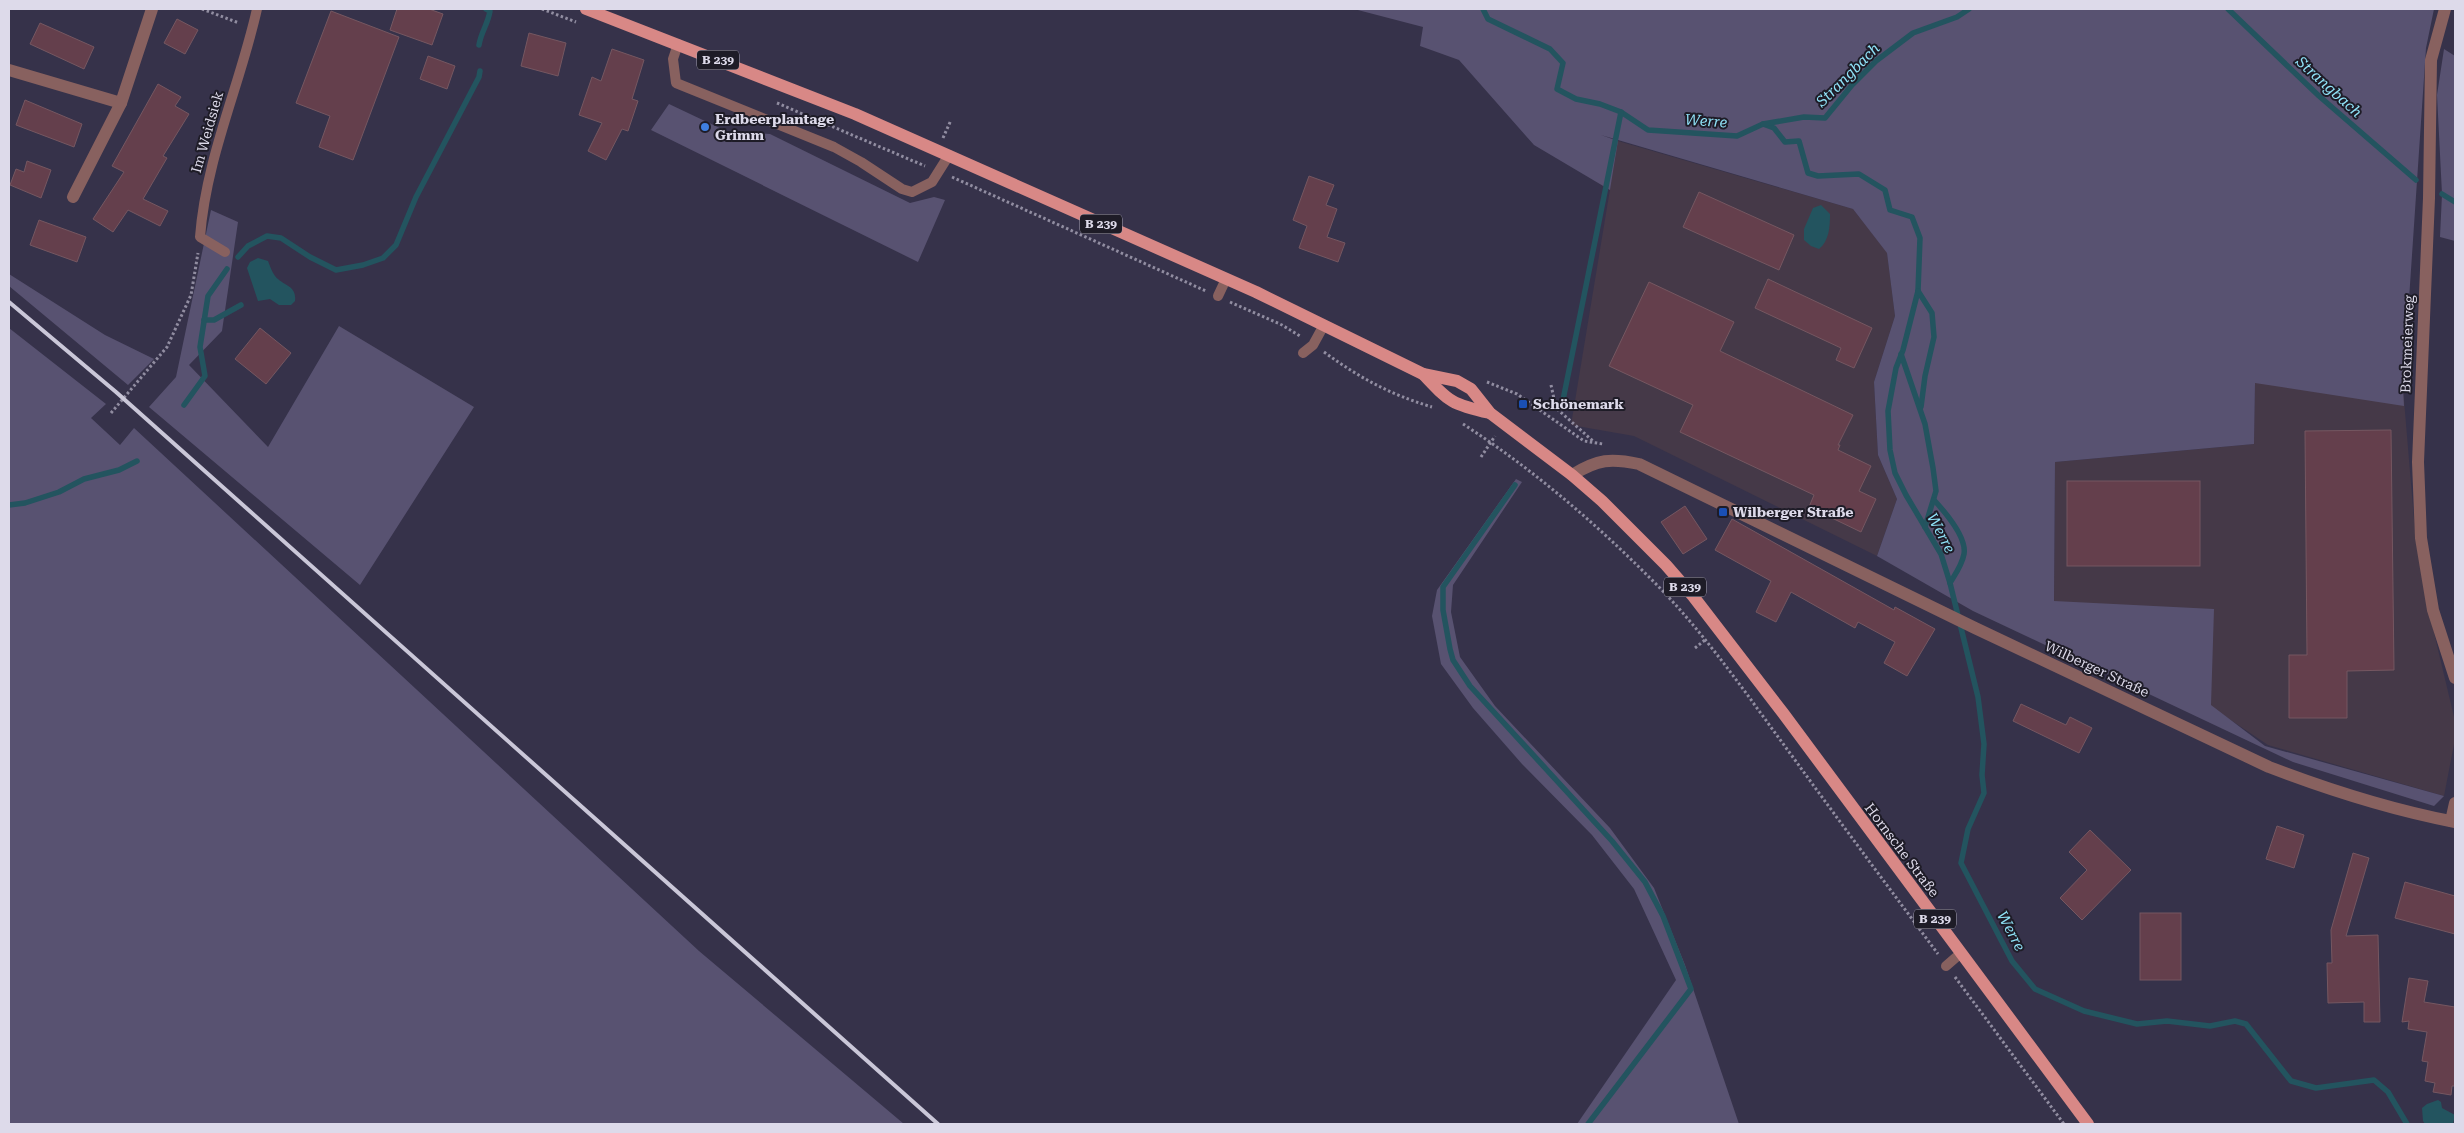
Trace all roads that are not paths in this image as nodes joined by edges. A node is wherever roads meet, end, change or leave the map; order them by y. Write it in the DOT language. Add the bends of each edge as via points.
graph roads {
  1 [pos="152,9"];
  2 [pos="257,9"];
  3 [pos="586,9"];
  4 [pos="2445,9"];
  5 [pos="678,44"];
  6 [pos="9,70"];
  7 [pos="121,103"];
  8 [pos="949,155"];
  9 [pos="74,196"];
  10 [pos="225,252"];
  11 [pos="1226,279"];
  12 [pos="1218,296"];
  13 [pos="1324,325"];
  14 [pos="1303,353"];
  15 [pos="1423,374"];
  16 [pos="1490,413"];
  17 [pos="1572,475"];
  18 [pos="2455,678"];
  19 [pos="2455,803"];
  20 [pos="2453,822"];
  21 [pos="1961,953"];
  22 [pos="1946,966"];
  23 [pos="2088,1124"];
  1 -- 7 [label="street"];
  2 -- 10 [label="lane, Im Weidsiek" via="210,172 202,211 200,237"];
  3 -- 5 [label="main road, B 239"];
  4 -- 18 [label="street, Brokmeierweg" via="2431,60 2418,462 2421,538 2432,610"];
  5 -- 8 [label="main road, B 239"];
  5 -- 8 [label="lane" via="672,59 676,83 834,147 902,189 912,192 923,189 940,172"];
  6 -- 7 [label="street"];
  7 -- 9 [label="street"];
  8 -- 11 [label="main road, B 239"];
  11 -- 12 [label="lane"];
  11 -- 13 [label="main road, B 239"];
  13 -- 14 [label="lane" via="1313,345"];
  13 -- 15 [label="main road, B 239"];
  15 -- 16 [label="main road, B 239" via="1446,399 1460,407"];
  15 -- 16 [label="main road, B 239" via="1464,384"];
  16 -- 17 [label="main road, B 239"];
  17 -- 20 [label="street, Wilberger Straße" via="1605,459 1639,464 2269,767 2384,805"];
  17 -- 21 [label="main road, Hornsche Straße / B 239" via="1666,564 1693,596"];
  19 -- 20 [label="street"];
  21 -- 22 [label="lane"];
  21 -- 23 [label="main road, Hornsche Straße / B 239"];
}
